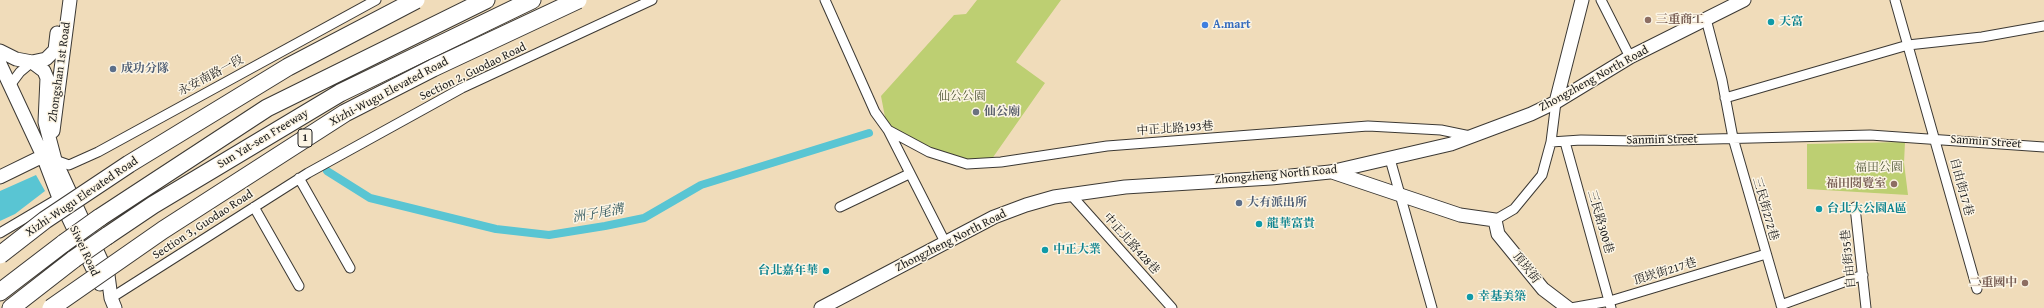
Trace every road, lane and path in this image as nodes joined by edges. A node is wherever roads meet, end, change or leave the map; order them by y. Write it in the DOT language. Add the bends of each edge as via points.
graph roads {
  1 [pos="62,0"];
  2 [pos="70,0"];
  3 [pos="376,0"];
  4 [pos="416,0"];
  5 [pos="486,0"];
  6 [pos="532,0"];
  7 [pos="578,0"];
  8 [pos="652,0"];
  9 [pos="825,0"];
  10 [pos="1582,0"];
  11 [pos="1600,0"];
  12 [pos="1744,0"];
  13 [pos="1894,0"];
  14 [pos="1706,19"];
  15 [pos="2044,26"];
  16 [pos="1908,45"];
  17 [pos="0,51"];
  18 [pos="1630,57"];
  19 [pos="32,62"];
  20 [pos="0,64"];
  21 [pos="11,84"];
  22 [pos="1725,98"];
  23 [pos="1556,102"];
  24 [pos="888,130"];
  25 [pos="1470,136"];
  26 [pos="1733,138"];
  27 [pos="1935,138"];
  28 [pos="1551,142"];
  29 [pos="1565,142"];
  30 [pos="51,144"];
  31 [pos="2044,147"];
  32 [pos="49,158"];
  33 [pos="1390,159"];
  34 [pos="1330,172"];
  35 [pos="308,173"];
  36 [pos="909,174"];
  37 [pos="0,177"];
  38 [pos="299,178"];
  39 [pos="1400,194"];
  40 [pos="1072,196"];
  41 [pos="59,198"];
  42 [pos="254,207"];
  43 [pos="840,207"];
  44 [pos="1855,207"];
  45 [pos="1495,220"];
  46 [pos="0,233"];
  47 [pos="945,242"];
  48 [pos="1766,254"];
  49 [pos="0,255"];
  50 [pos="350,268"];
  51 [pos="1863,276"];
  52 [pos="299,286"];
  53 [pos="1977,289"];
  54 [pos="0,292"];
  55 [pos="113,303"];
  56 [pos="1611,305"];
  57 [pos="1781,307"];
  58 [pos="11,308"];
  59 [pos="51,308"];
  60 [pos="822,308"];
  61 [pos="1172,308"];
  62 [pos="1432,308"];
  63 [pos="1569,308"];
  64 [pos="1866,308"];
  1 -- 19 [label="main road, Zhongshan 1st Road" via="55,50 46,59"];
  2 -- 30 [label="main road, Zhongshan 1st Road"];
  3 -- 32 [label="street, 永安南路一段" via="98,152 69,165"];
  4 -- 49 [label="highway, Xizhi-Wugu Elevated Road, bridge" via="288,67 129,164 44,220"];
  5 -- 54 [label="highway, Sun Yat-sen Freeway, bridge" via="267,108 99,218"];
  6 -- 58 [label="highway, Sun Yat-sen Freeway / 1, bridge" via="340,92 152,204 74,259"];
  7 -- 59 [label="highway, Xizhi-Wugu Elevated Road / 1, bridge" via="433,68 345,113 163,230"];
  8 -- 35 [label="street, Section 2, Guodao Road" via="462,88"];
  9 -- 24 [label="street" via="872,105"];
  10 -- 23 [label="main road"];
  11 -- 18 [label="street"];
  12 -- 14 [label="main road, Zhongzheng North Road"];
  13 -- 16 [label="street, 自由街17巷"];
  14 -- 18 [label="main road, Zhongzheng North Road"];
  14 -- 22 [label="street, 三民街272巷"];
  15 -- 16 [label="street" via="1982,37"];
  16 -- 22 [label="street"];
  16 -- 27 [label="street, 自由街17巷"];
  17 -- 19 [label="main road, Zhongshan 1st Road" via="16,59"];
  18 -- 23 [label="main road, Zhongzheng North Road"];
  19 -- 21 [label="street"];
  19 -- 30 [label="main road, Zhongshan 1st Road" via="44,70 47,78 45,122"];
  20 -- 21 [label="main road"];
  21 -- 32 [label="main road"];
  22 -- 26 [label="street, 三民街272巷"];
  23 -- 25 [label="main road, Zhongzheng North Road"];
  23 -- 28 [label="street"];
  24 -- 25 [label="street, 中正北路193巷" via="930,152 967,164 1001,162 1107,146 1368,126 1441,130"];
  24 -- 36 [label="street"];
  25 -- 33 [label="main road, Zhongzheng North Road" via="1451,144"];
  26 -- 27 [label="street, Sanmin Street" via="1870,135"];
  26 -- 29 [label="street, Sanmin Street"];
  26 -- 48 [label="street, 三民街272巷"];
  27 -- 31 [label="street, Sanmin Street"];
  27 -- 53 [label="street, 自由街17巷"];
  28 -- 29 [label="street, Sanmin Street"];
  28 -- 45 [label="street" via="1542,175 1514,209"];
  29 -- 56 [label="street, 三民路300巷"];
  30 -- 32 [label="main road, Zhongshan 1st Road"];
  32 -- 37 [label="main road"];
  32 -- 41 [label="main road, Siwei Road"];
  32 -- 55 [label="main road, Siwei Road" via="108,275"];
  33 -- 34 [label="main road, Zhongzheng North Road"];
  33 -- 39 [label="street"];
  34 -- 39 [label="main road"];
  34 -- 40 [label="main road, Zhongzheng North Road" via="1126,187"];
  35 -- 38 [label="street, Section 3, Guodao Road"];
  36 -- 43 [label="street"];
  36 -- 47 [label="street"];
  38 -- 42 [label="street, Section 3, Guodao Road"];
  38 -- 50 [label="street"];
  39 -- 45 [label="main road" via="1460,214"];
  39 -- 62 [label="street"];
  40 -- 47 [label="main road, Zhongzheng North Road" via="1054,197 1026,205 994,217"];
  40 -- 61 [label="street, 中正北路428巷"];
  41 -- 46 [label="street"];
  41 -- 55 [label="main road, Siwei Road" via="99,283"];
  42 -- 52 [label="street"];
  42 -- 55 [label="street, Section 3, Guodao Road"];
  44 -- 51 [label="street, 自由街35巷"];
  45 -- 63 [label="main road, 頂崁街" via="1498,234 1543,289"];
  47 -- 60 [label="main road, Zhongzheng North Road"];
  48 -- 56 [label="street, 頂崁街217巷"];
  48 -- 57 [label="street, 三民街272巷"];
  51 -- 57 [label="street"];
  51 -- 64 [label="street, 自由街35巷"];
  56 -- 63 [label="street, 頂崁街217巷"];
}
